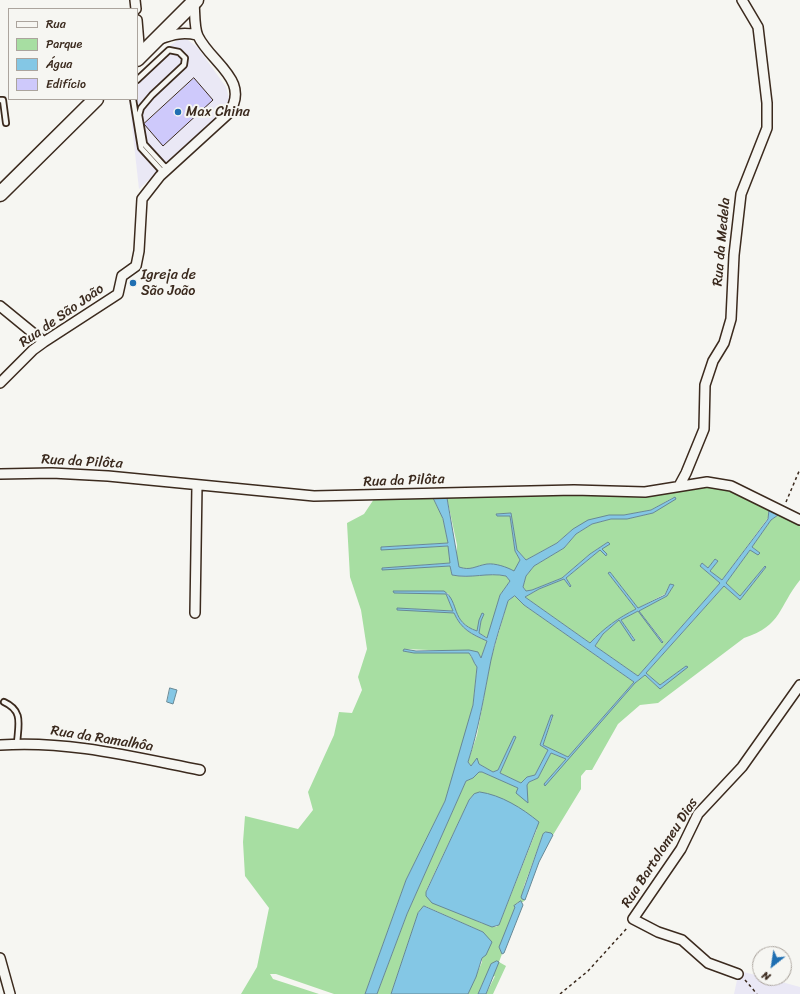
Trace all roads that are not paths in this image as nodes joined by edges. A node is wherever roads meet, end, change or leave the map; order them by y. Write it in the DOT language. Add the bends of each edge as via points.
graph roads {
  1 [pos="742,0"];
  2 [pos="195,1"];
  3 [pos="197,35"];
  4 [pos="154,42"];
  5 [pos="138,57"];
  6 [pos="138,79"];
  7 [pos="0,100"];
  8 [pos="95,100"];
  9 [pos="133,100"];
  10 [pos="6,124"];
  11 [pos="172,166"];
  12 [pos="160,176"];
  13 [pos="0,194"];
  14 [pos="0,306"];
  15 [pos="44,342"];
  16 [pos="0,383"];
  17 [pos="0,474"];
  18 [pos="197,485"];
  19 [pos="679,486"];
  20 [pos="800,520"];
  21 [pos="195,613"];
  22 [pos="800,685"];
  23 [pos="4,702"];
  24 [pos="17,744"];
  25 [pos="0,745"];
  26 [pos="200,770"];
  27 [pos="0,958"];
  28 [pos="738,974"];
  29 [pos="10,994"];
  1 -- 19 [label="street, Rua da Medela" via="758,27 767,103 767,128 741,194 734,255 731,319 724,343 713,361 705,385 704,429"];
  2 -- 3 [label="street"];
  2 -- 4 [label="main road"];
  3 -- 4 [label="street" via="173,34"];
  3 -- 11 [label="street, Rua de São João" via="228,75 236,96 234,107"];
  4 -- 5 [label="main road"];
  6 -- 11 [label="lane" via="169,50 179,52 184,58 184,65 140,108 139,115 144,144 165,167"];
  7 -- 10 [label="lane" via="3,100"];
  8 -- 13 [label="main road"];
  9 -- 12 [label="lane" via="141,148 161,170"];
  11 -- 12 [label="street, Rua de São João"];
  12 -- 15 [label="street, Rua de São João" via="142,199 140,251 136,266 122,276 118,294"];
  14 -- 15 [label="street"];
  15 -- 16 [label="street, Rua de São João"];
  17 -- 18 [label="street, Rua da Pilôta" via="60,473"];
  18 -- 19 [label="street, Rua da Pilôta" via="314,496 354,497 574,490 645,492"];
  18 -- 21 [label="street"];
  19 -- 20 [label="street, Rua da Pilôta" via="707,482 731,486"];
  22 -- 28 [label="street, Rua Bartolomeu Dias" via="742,767 698,814 681,849 633,919 658,932 682,940 708,962"];
  23 -- 24 [label="lane" via="14,706 18,712"];
  24 -- 25 [label="street, Rua da Ramalhôa"];
  24 -- 26 [label="street, Rua da Ramalhôa" via="48,744"];
  27 -- 29 [label="street"];
}
